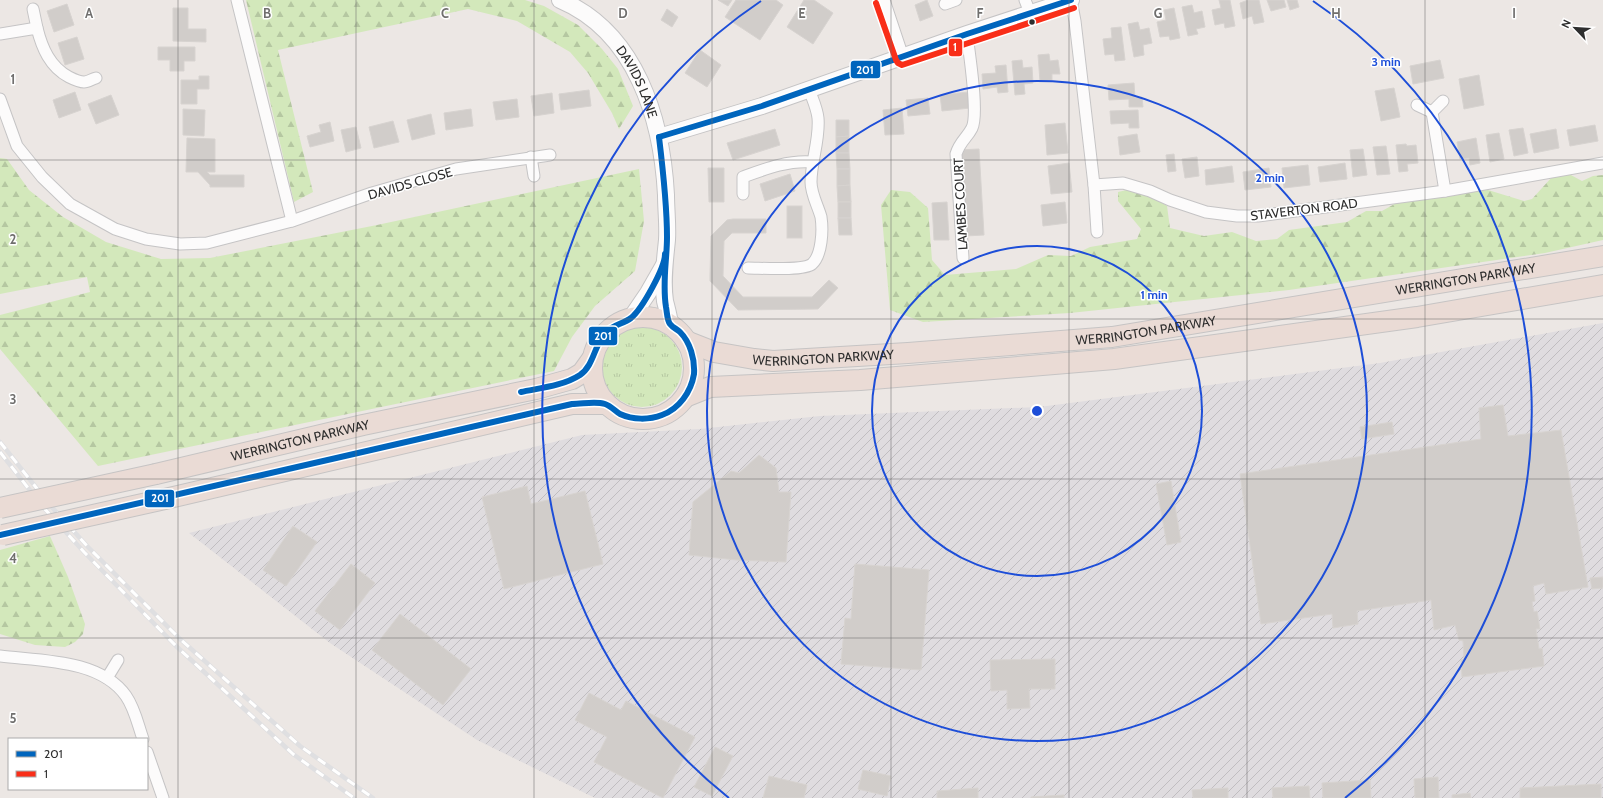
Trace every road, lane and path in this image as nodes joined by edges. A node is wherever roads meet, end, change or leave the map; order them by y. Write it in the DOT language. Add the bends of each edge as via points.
graph roads {
  1 [pos="237,0"];
  2 [pos="560,0"];
  3 [pos="884,0"];
  4 [pos="1071,0"];
  5 [pos="1027,7"];
  6 [pos="33,9"];
  7 [pos="37,28"];
  8 [pos="0,34"];
  9 [pos="967,34"];
  10 [pos="903,57"];
  11 [pos="96,78"];
  12 [pos="809,89"];
  13 [pos="0,99"];
  14 [pos="1443,101"];
  15 [pos="1417,105"];
  16 [pos="1432,112"];
  17 [pos="659,137"];
  18 [pos="550,155"];
  19 [pos="531,157"];
  20 [pos="812,162"];
  21 [pos="1603,163"];
  22 [pos="534,176"];
  23 [pos="1094,185"];
  24 [pos="1445,191"];
  25 [pos="743,194"];
  26 [pos="292,221"];
  27 [pos="1097,232"];
  28 [pos="1603,256"];
  29 [pos="963,258"];
  30 [pos="664,265"];
  31 [pos="748,268"];
  32 [pos="1603,285"];
  33 [pos="631,318"];
  34 [pos="670,324"];
  35 [pos="686,341"];
  36 [pos="592,359"];
  37 [pos="685,397"];
  38 [pos="606,404"];
  39 [pos="0,508"];
  40 [pos="2,535"];
  41 [pos="0,656"];
  42 [pos="118,660"];
  43 [pos="107,678"];
  44 [pos="143,738"];
  45 [pos="148,755"];
  46 [pos="163,798"];
  1 -- 26 [label="street"];
  2 -- 17 [label="street, DAVIDS LANE" via="595,22 614,38 638,77 650,104"];
  3 -- 10 [label="street"];
  4 -- 5 [label="street"];
  4 -- 23 [label="street"];
  5 -- 9 [label="street"];
  6 -- 7 [label="street"];
  7 -- 8 [label="street"];
  7 -- 11 [label="street" via="39,39 50,62 61,73 84,82"];
  9 -- 10 [label="street"];
  9 -- 29 [label="street, LAMBES COURT" via="975,105 972,127 959,144 956,154"];
  10 -- 12 [label="street"];
  12 -- 17 [label="street"];
  12 -- 20 [label="street" via="818,117"];
  13 -- 26 [label="street, DAVIDS CLOSE" via="17,146 42,177 70,204 115,229 146,239 180,244 207,243"];
  14 -- 16 [label="street"];
  15 -- 16 [label="street"];
  16 -- 24 [label="street"];
  17 -- 30 [label="street, DAVIDS LANE" via="666,193 667,239"];
  18 -- 19 [label="street, DAVIDS CLOSE"];
  19 -- 22 [label="street"];
  19 -- 26 [label="street, DAVIDS CLOSE" via="456,169 372,193"];
  20 -- 25 [label="street" via="800,161 778,165 743,177"];
  20 -- 31 [label="street" via="811,184 821,219 818,256 811,265 802,268"];
  21 -- 24 [label="street, STAVERTON ROAD"];
  23 -- 24 [label="street, STAVERTON ROAD" via="1123,184 1206,212 1237,216 1258,216"];
  23 -- 27 [label="street"];
  28 -- 35 [label="highway, WERRINGTON PARKWAY" via="1112,337 774,361 714,352"];
  30 -- 33 [label="street, DAVIDS LANE"];
  30 -- 34 [label="street, DAVIDS LANE" via="665,300"];
  32 -- 37 [label="highway, WERRINGTON PARKWAY" via="1417,317 1114,359 860,380 710,387"];
  33 -- 34 [label="highway" via="645,316"];
  33 -- 36 [label="highway" via="606,332 597,344"];
  34 -- 35 [label="highway"];
  35 -- 37 [label="highway" via="692,354 694,369 692,383"];
  36 -- 38 [label="highway" via="594,383"];
  36 -- 39 [label="highway, WERRINGTON PARKWAY, bridge" via="582,373 572,379 536,389"];
  37 -- 38 [label="highway" via="678,406 656,418 643,419 621,414"];
  38 -- 40 [label="highway, WERRINGTON PARKWAY, bridge" via="572,404"];
  41 -- 43 [label="street" via="73,665"];
  42 -- 43 [label="street"];
  43 -- 44 [label="street" via="125,695 131,705"];
  45 -- 46 [label="street"];
}
